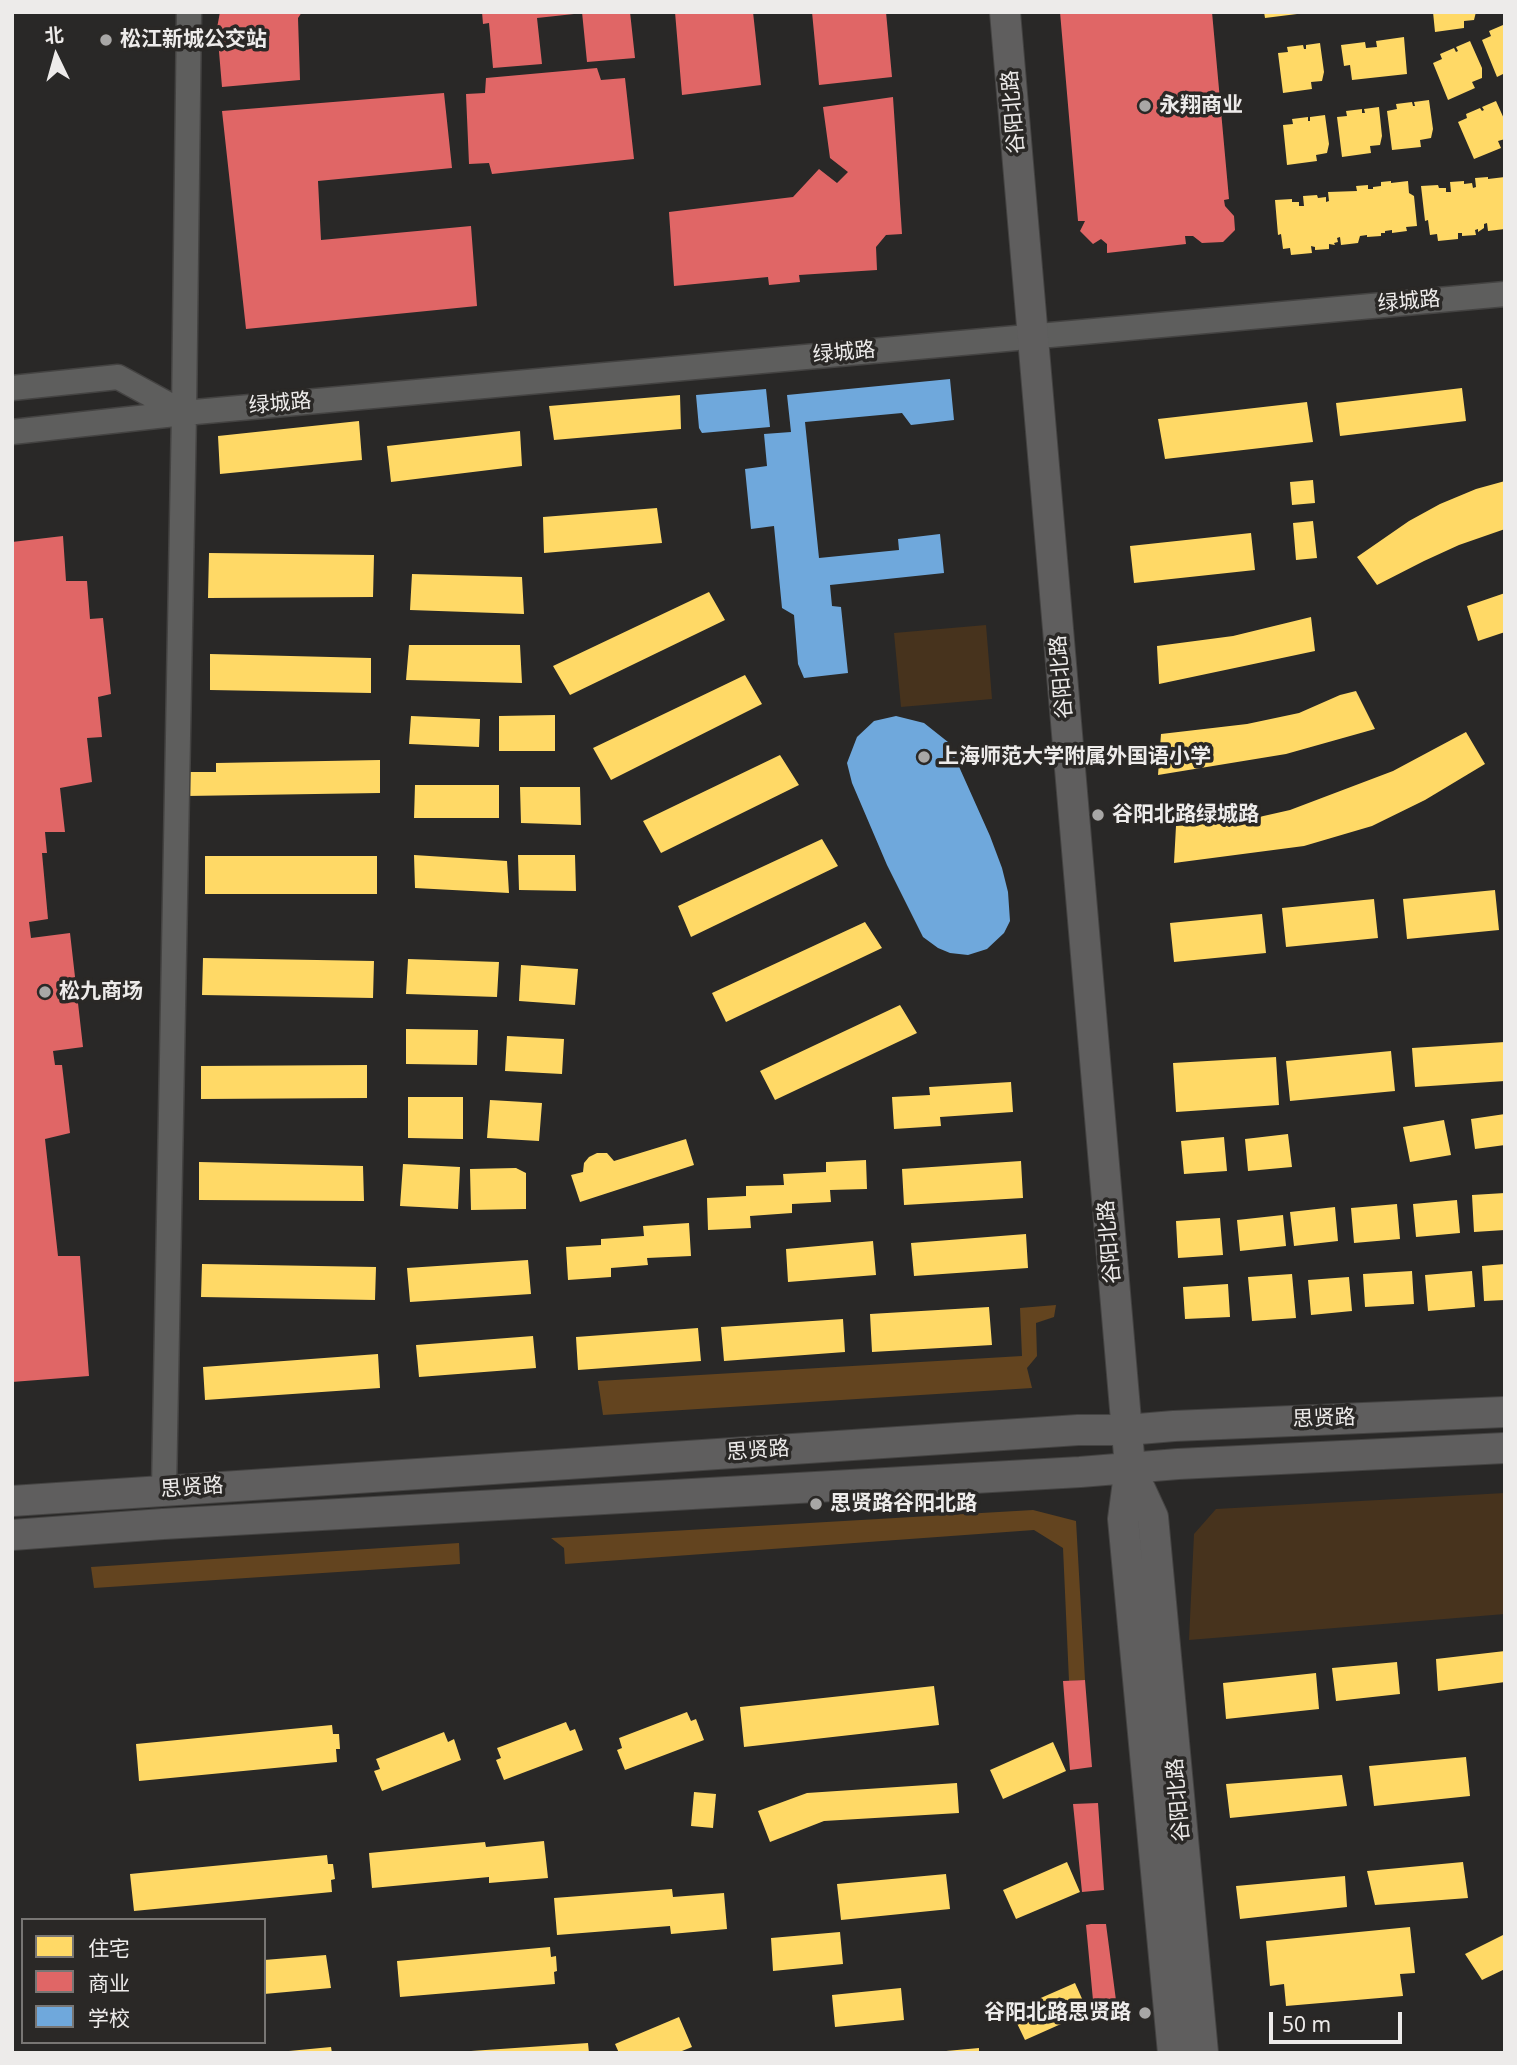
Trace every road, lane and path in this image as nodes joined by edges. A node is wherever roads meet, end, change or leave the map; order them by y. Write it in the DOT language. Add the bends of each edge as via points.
graph roads {
  1 [pos="189,12"];
  2 [pos="1005,12"];
  3 [pos="1505,294"];
  4 [pos="1033,335"];
  5 [pos="12,388"];
  6 [pos="184,413"];
  7 [pos="12,432"];
  8 [pos="1505,1412"];
  9 [pos="1127,1430"];
  10 [pos="1505,1448"];
  11 [pos="1130,1467"];
  12 [pos="164,1490"];
  13 [pos="12,1501"];
  14 [pos="12,1535"];
  15 [pos="1173,2053"];
  16 [pos="1203,2053"];
  1 -- 6 [label="street"];
  2 -- 4 [label="main road, 谷阳北路"];
  3 -- 4 [label="street, 绿城路"];
  4 -- 6 [label="street, 绿城路"];
  4 -- 9 [label="main road, 谷阳北路"];
  5 -- 6 [label="street" via="118,377"];
  6 -- 7 [label="street, 绿城路"];
  6 -- 12 [label="street"];
  8 -- 9 [label="main road, 思贤路"];
  9 -- 11 [label="main road, 谷阳北路"];
  9 -- 12 [label="main road, 思贤路"];
  10 -- 11 [label="main road, 思贤路"];
  11 -- 14 [label="main road, 思贤路"];
  11 -- 15 [label="main road, 谷阳北路" via="1123,1519"];
  11 -- 16 [label="main road, 谷阳北路" via="1153,1517"];
  12 -- 13 [label="main road, 思贤路"];
}
